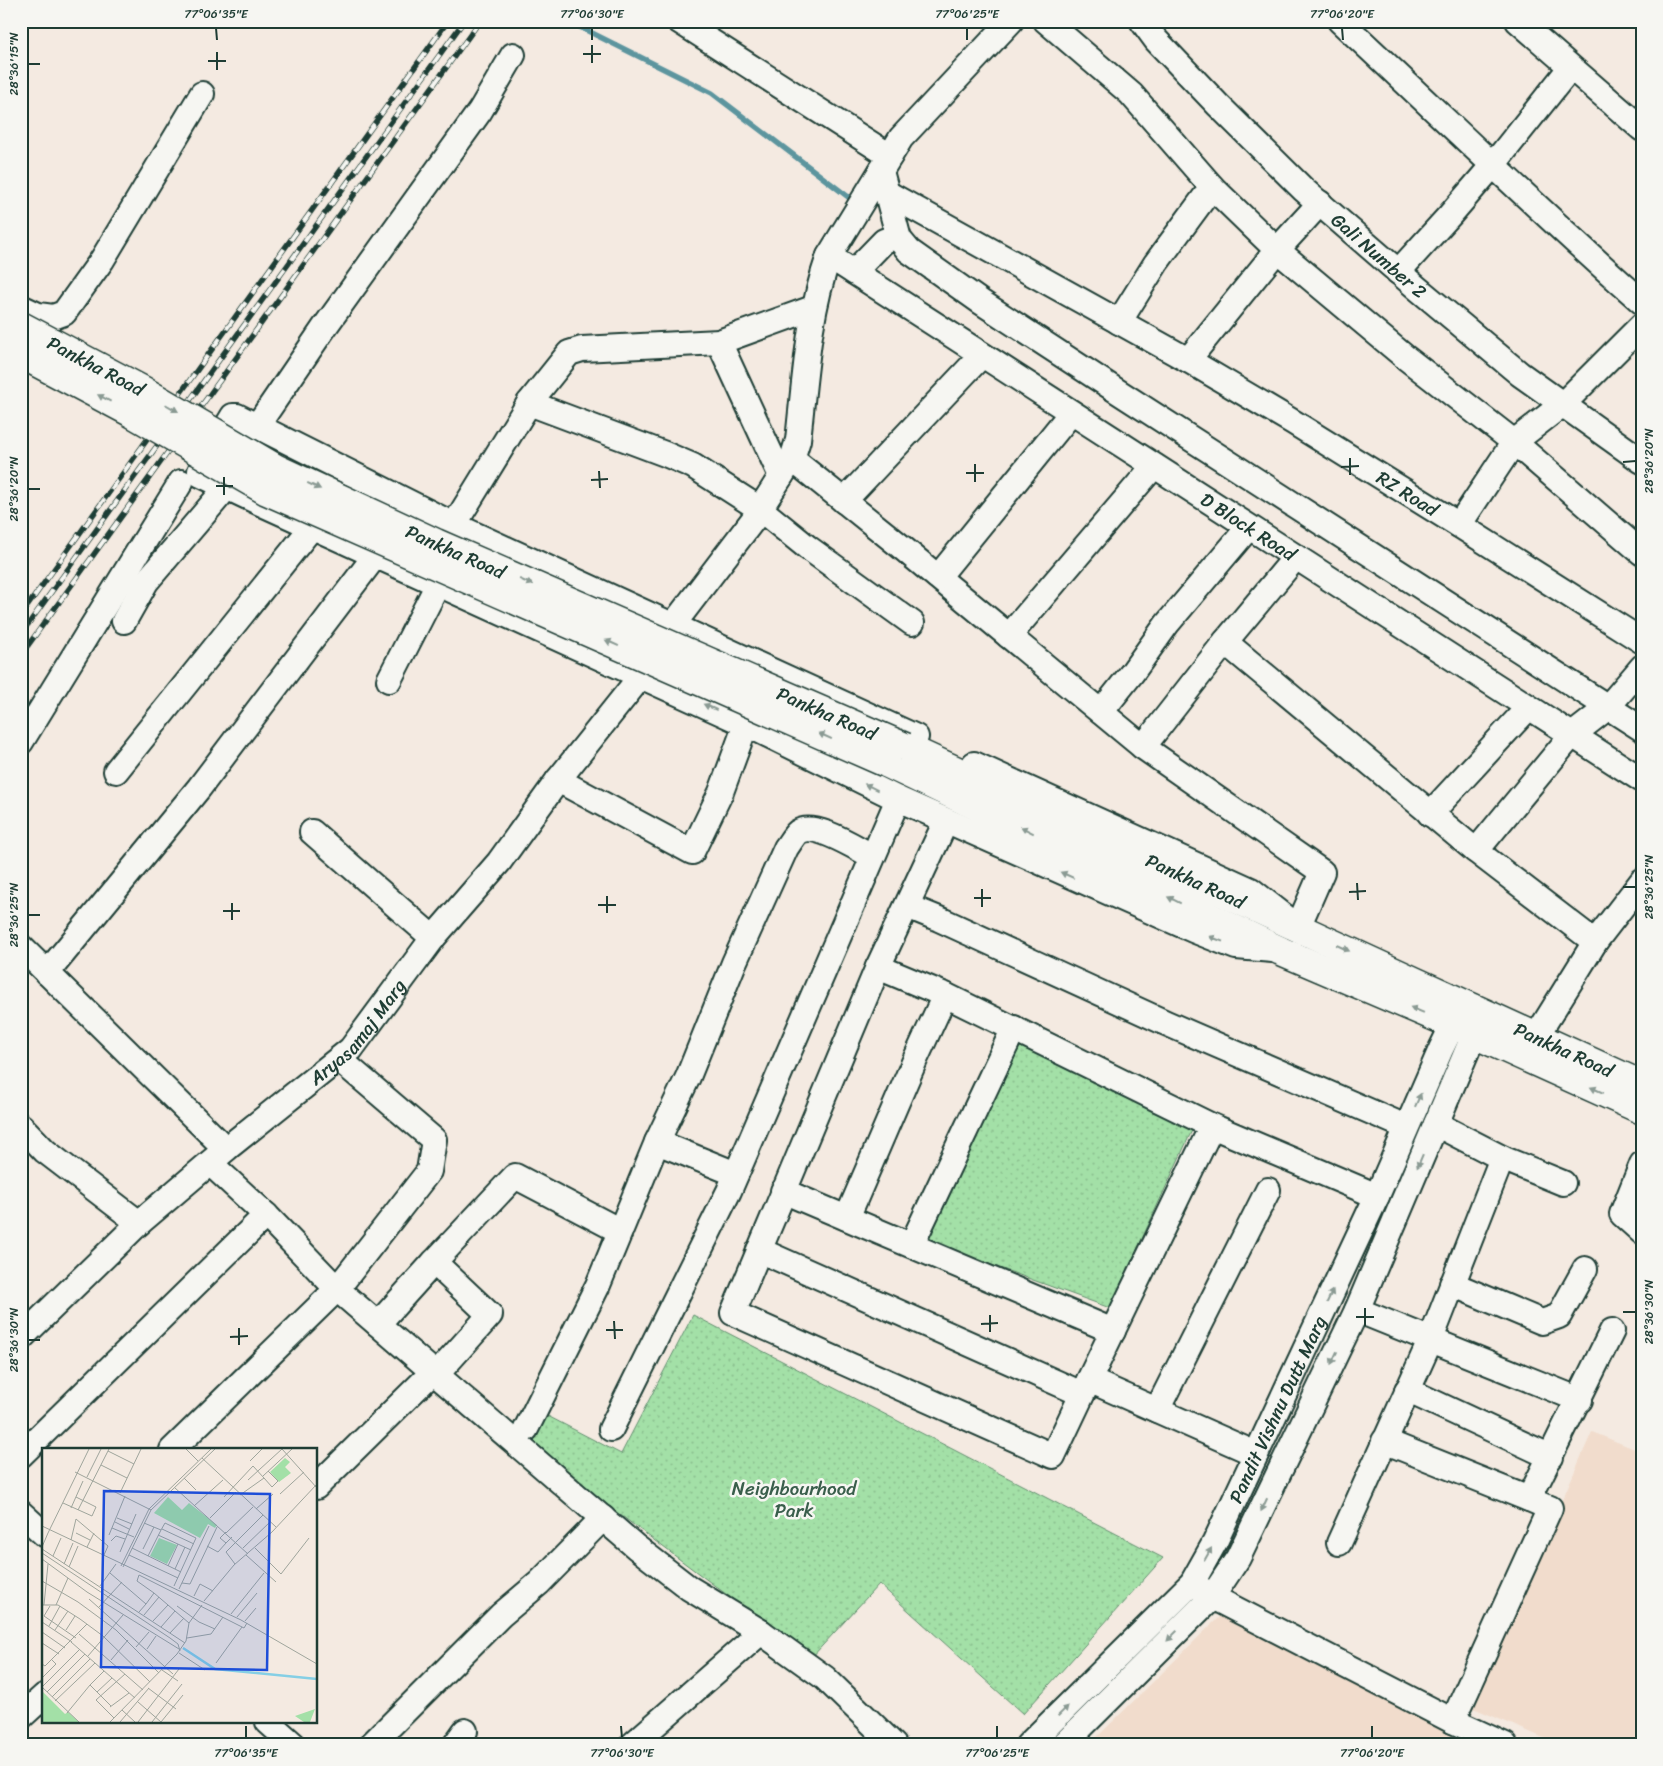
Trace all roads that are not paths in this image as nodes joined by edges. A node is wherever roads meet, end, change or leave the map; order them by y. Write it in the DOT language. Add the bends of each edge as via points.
graph roads {
  1 [pos="679,21"];
  2 [pos="1010,21"];
  3 [pos="1046,21"];
  4 [pos="1142,21"];
  5 [pos="1340,21"];
  6 [pos="1518,21"];
  7 [pos="513,55"];
  8 [pos="1570,68"];
  9 [pos="202,94"];
  10 [pos="1642,129"];
  11 [pos="1493,165"];
  12 [pos="886,173"];
  13 [pos="1212,187"];
  14 [pos="1320,203"];
  15 [pos="898,236"];
  16 [pos="1277,250"];
  17 [pos="829,256"];
  18 [pos="854,272"];
  19 [pos="1398,272"];
  20 [pos="1642,302"];
  21 [pos="21,307"];
  22 [pos="814,308"];
  23 [pos="1119,322"];
  24 [pos="1642,325"];
  25 [pos="21,326"];
  26 [pos="719,342"];
  27 [pos="21,354"];
  28 [pos="982,355"];
  29 [pos="1188,360"];
  30 [pos="529,403"];
  31 [pos="1563,404"];
  32 [pos="1071,413"];
  33 [pos="257,426"];
  34 [pos="1514,442"];
  35 [pos="1642,461"];
  36 [pos="1154,466"];
  37 [pos="786,468"];
  38 [pos="181,482"];
  39 [pos="227,487"];
  40 [pos="844,501"];
  41 [pos="760,509"];
  42 [pos="454,525"];
  43 [pos="1459,525"];
  44 [pos="312,527"];
  45 [pos="1248,528"];
  46 [pos="1642,554"];
  47 [pos="375,556"];
  48 [pos="1295,558"];
  49 [pos="938,577"];
  50 [pos="438,584"];
  51 [pos="124,621"];
  52 [pos="912,623"];
  53 [pos="672,626"];
  54 [pos="1009,636"];
  55 [pos="1642,641"];
  56 [pos="1225,642"];
  57 [pos="1642,667"];
  58 [pos="638,675"];
  59 [pos="389,680"];
  60 [pos="1528,708"];
  61 [pos="1607,708"];
  62 [pos="1101,712"];
  63 [pos="746,724"];
  64 [pos="1642,729"];
  65 [pos="1572,736"];
  66 [pos="21,742"];
  67 [pos="1143,747"];
  68 [pos="895,755"];
  69 [pos="116,771"];
  70 [pos="558,780"];
  71 [pos="1642,780"];
  72 [pos="898,799"];
  73 [pos="1430,814"];
  74 [pos="946,822"];
  75 [pos="312,832"];
  76 [pos="1476,851"];
  77 [pos="872,856"];
  78 [pos="1642,881"];
  79 [pos="907,906"];
  80 [pos="1298,927"];
  81 [pos="432,938"];
  82 [pos="1595,942"];
  83 [pos="21,947"];
  84 [pos="1281,951"];
  85 [pos="878,967"];
  86 [pos="48,973"];
  87 [pos="945,996"];
  88 [pos="1468,1020"];
  89 [pos="1014,1028"];
  90 [pos="1536,1037"];
  91 [pos="339,1059"];
  92 [pos="1642,1085"];
  93 [pos="1642,1110"];
  94 [pos="1436,1124"];
  95 [pos="21,1126"];
  96 [pos="1212,1126"];
  97 [pos="1406,1127"];
  98 [pos="657,1142"];
  99 [pos="218,1156"];
  100 [pos="1502,1158"];
  101 [pos="1642,1164"];
  102 [pos="736,1174"];
  103 [pos="1563,1183"];
  104 [pos="1268,1190"];
  105 [pos="784,1191"];
  106 [pos="1376,1196"];
  107 [pos="266,1215"];
  108 [pos="847,1218"];
  109 [pos="139,1223"];
  110 [pos="620,1232"];
  111 [pos="1642,1232"];
  112 [pos="912,1244"];
  113 [pos="759,1250"];
  114 [pos="434,1262"];
  115 [pos="1585,1269"];
  116 [pos="1452,1284"];
  117 [pos="337,1289"];
  118 [pos="1357,1310"];
  119 [pos="378,1324"];
  120 [pos="1612,1330"];
  121 [pos="1114,1331"];
  122 [pos="21,1338"];
  123 [pos="1431,1339"];
  124 [pos="436,1373"];
  125 [pos="1086,1387"];
  126 [pos="1408,1390"];
  127 [pos="1580,1400"];
  128 [pos="1157,1410"];
  129 [pos="526,1429"];
  130 [pos="611,1429"];
  131 [pos="1384,1441"];
  132 [pos="174,1448"];
  133 [pos="1256,1454"];
  134 [pos="21,1455"];
  135 [pos="1550,1457"];
  136 [pos="318,1485"];
  137 [pos="1529,1499"];
  138 [pos="21,1513"];
  139 [pos="604,1518"];
  140 [pos="42,1532"];
  141 [pos="1338,1543"];
  142 [pos="1192,1583"];
  143 [pos="1212,1597"];
  144 [pos="761,1632"];
  145 [pos="42,1698"];
  146 [pos="21,1717"];
  147 [pos="1453,1721"];
  148 [pos="270,1724"];
  149 [pos="294,1745"];
  150 [pos="371,1745"];
  151 [pos="632,1745"];
  152 [pos="894,1745"];
  153 [pos="1028,1745"];
  154 [pos="1063,1745"];
  155 [pos="1505,1745"];
  1 -- 12 [label="street, RZ Road"];
  2 -- 12 [label="street, Aryasamaj Marg" via="901,138"];
  3 -- 13 [label="street" via="1130,94"];
  4 -- 14 [label="street, Gali Number 2" via="1218,105"];
  5 -- 11 [label="street"];
  6 -- 8 [label="street"];
  7 -- 33 [label="street" via="480,111"];
  8 -- 10 [label="street"];
  8 -- 11 [label="street"];
  9 -- 21 [label="street" via="102,260 64,312 53,317 38,315"];
  11 -- 19 [label="street"];
  11 -- 20 [label="street"];
  12 -- 15 [label="street"];
  12 -- 17 [label="street, Aryasamaj Marg"];
  12 -- 23 [label="street, RZ Road"];
  13 -- 16 [label="street"];
  13 -- 23 [label="street"];
  14 -- 16 [label="street"];
  14 -- 19 [label="street, Gali Number 2"];
  15 -- 18 [label="street" via="884,241"];
  15 -- 61 [label="street" via="909,251 981,302"];
  16 -- 29 [label="street"];
  16 -- 34 [label="street"];
  17 -- 18 [label="street, D Block Road"];
  17 -- 22 [label="street, Aryasamaj Marg"];
  18 -- 28 [label="street, D Block Road"];
  19 -- 31 [label="street, Gali Number 2" via="1520,374"];
  22 -- 26 [label="street"];
  22 -- 37 [label="street, Aryasamaj Marg" via="798,440"];
  23 -- 29 [label="street, RZ Road"];
  24 -- 31 [label="street"];
  25 -- 68 [label="main road, Pankha Road, one-way, bridge" via="144,391 276,469"];
  26 -- 30 [label="street" via="582,349 569,353"];
  26 -- 37 [label="street"];
  68 -- 27 [label="main road, Pankha Road, one-way, bridge" via="267,491"];
  28 -- 32 [label="street, D Block Road"];
  28 -- 40 [label="street"];
  29 -- 43 [label="street, RZ Road"];
  30 -- 41 [label="street" via="686,463"];
  30 -- 42 [label="street"];
  31 -- 34 [label="street"];
  31 -- 35 [label="street, Gali Number 2"];
  32 -- 36 [label="street, D Block Road"];
  32 -- 49 [label="street"];
  33 -- 39 [label="street" via="233,416 200,471 201,475"];
  33 -- 42 [label="street"];
  34 -- 43 [label="street"];
  34 -- 46 [label="street"];
  36 -- 45 [label="street, D Block Road"];
  36 -- 54 [label="street"];
  37 -- 40 [label="street"];
  37 -- 41 [label="street, Aryasamaj Marg"];
  38 -- 66 [label="street"];
  39 -- 44 [label="street"];
  39 -- 51 [label="street" via="146,582"];
  40 -- 49 [label="street"];
  41 -- 52 [label="street"];
  41 -- 53 [label="street, Aryasamaj Marg"];
  42 -- 53 [label="street"];
  43 -- 55 [label="street, RZ Road"];
  44 -- 47 [label="street"];
  44 -- 69 [label="street"];
  45 -- 48 [label="street, D Block Road"];
  45 -- 62 [label="street" via="1166,624"];
  47 -- 50 [label="street"];
  47 -- 86 [label="street" via="199,788"];
  48 -- 56 [label="street"];
  48 -- 60 [label="street, D Block Road"];
  49 -- 54 [label="street"];
  50 -- 58 [label="street"];
  50 -- 59 [label="street"];
  53 -- 58 [label="street, Aryasamaj Marg"];
  53 -- 80 [label="street" via="1252,890"];
  54 -- 62 [label="street"];
  56 -- 67 [label="street"];
  56 -- 73 [label="street"];
  57 -- 61 [label="street"];
  63 -- 58 [label="street, one-way"];
  58 -- 70 [label="street, Aryasamaj Marg"];
  60 -- 65 [label="street, D Block Road"];
  60 -- 73 [label="street"];
  61 -- 64 [label="street"];
  61 -- 65 [label="street"];
  62 -- 67 [label="street"];
  63 -- 70 [label="street" via="721,792 692,852"];
  72 -- 63 [label="street, one-way"];
  65 -- 71 [label="street, D Block Road"];
  65 -- 76 [label="street"];
  67 -- 80 [label="street" via="1322,872"];
  68 -- 80 [label="main road, Pankha Road"];
  84 -- 68 [label="main road, Pankha Road, one-way"];
  70 -- 81 [label="street, Aryasamaj Marg" via="499,862"];
  72 -- 74 [label="street"];
  72 -- 77 [label="street"];
  73 -- 76 [label="street"];
  74 -- 79 [label="street"];
  84 -- 74 [label="street, one-way" via="1236,947"];
  75 -- 81 [label="street"];
  76 -- 82 [label="street"];
  77 -- 98 [label="street" via="829,834 811,829 798,832 786,848"];
  77 -- 102 [label="street"];
  78 -- 82 [label="street"];
  79 -- 85 [label="street"];
  79 -- 97 [label="street"];
  80 -- 88 [label="main road, Pankha Road, one-way"];
  81 -- 91 [label="street, Aryasamaj Marg" via="351,1049"];
  82 -- 90 [label="street"];
  83 -- 86 [label="street"];
  88 -- 84 [label="main road, Pankha Road, one-way"];
  85 -- 87 [label="street"];
  85 -- 105 [label="street"];
  86 -- 99 [label="street"];
  87 -- 89 [label="street"];
  87 -- 108 [label="street"];
  88 -- 90 [label="main road, Pankha Road"];
  93 -- 88 [label="main road, Pankha Road, one-way"];
  88 -- 94 [label="street, Pandit Vishnu Dutt Marg"];
  97 -- 88 [label="street, Pandit Vishnu Dutt Marg, one-way" via="1441,1049"];
  89 -- 96 [label="street"];
  89 -- 112 [label="street"];
  90 -- 92 [label="main road, Pankha Road"];
  91 -- 99 [label="street, Aryasamaj Marg"];
  91 -- 117 [label="street" via="434,1140 429,1171"];
  94 -- 100 [label="street"];
  94 -- 118 [label="street, Pandit Vishnu Dutt Marg, one-way"];
  95 -- 109 [label="street" via="45,1152"];
  96 -- 106 [label="street"];
  96 -- 121 [label="street"];
  97 -- 106 [label="street, Pandit Vishnu Dutt Marg"];
  98 -- 102 [label="street"];
  98 -- 110 [label="street"];
  99 -- 107 [label="street"];
  99 -- 109 [label="street, Aryasamaj Marg"];
  100 -- 103 [label="street"];
  100 -- 116 [label="street"];
  101 -- 111 [label="street" via="1622,1214"];
  102 -- 130 [label="street"];
  104 -- 128 [label="street"];
  105 -- 108 [label="street"];
  105 -- 113 [label="street"];
  133 -- 106 [label="street, Pandit Vishnu Dutt Marg, one-way"];
  107 -- 117 [label="street"];
  107 -- 134 [label="street"];
  108 -- 112 [label="street"];
  109 -- 122 [label="street, Aryasamaj Marg"];
  110 -- 114 [label="street" via="514,1176"];
  110 -- 129 [label="street" via="598,1284"];
  112 -- 121 [label="street"];
  113 -- 125 [label="street"];
  113 -- 125 [label="street" via="733,1313 1053,1456"];
  114 -- 119 [label="street"];
  114 -- 124 [label="street" via="490,1315"];
  115 -- 116 [label="street" via="1559,1316 1542,1322"];
  116 -- 123 [label="street"];
  117 -- 119 [label="street"];
  117 -- 132 [label="street"];
  118 -- 123 [label="street"];
  118 -- 143 [label="street, Pandit Vishnu Dutt Marg, one-way" via="1238,1558"];
  119 -- 124 [label="street"];
  120 -- 127 [label="street"];
  121 -- 125 [label="street"];
  123 -- 126 [label="street"];
  123 -- 127 [label="street"];
  124 -- 136 [label="street"];
  124 -- 139 [label="street"];
  125 -- 128 [label="street"];
  126 -- 131 [label="street"];
  126 -- 135 [label="street"];
  127 -- 135 [label="street"];
  128 -- 133 [label="street"];
  131 -- 137 [label="street"];
  131 -- 141 [label="street"];
  142 -- 133 [label="street, Pandit Vishnu Dutt Marg, one-way"];
  135 -- 137 [label="street"];
  137 -- 147 [label="street" via="1550,1508"];
  138 -- 140 [label="street"];
  139 -- 144 [label="street" via="689,1588"];
  139 -- 150 [label="street"];
  142 -- 143 [label="street"];
  153 -- 142 [label="street, Pandit Vishnu Dutt Marg, one-way"];
  143 -- 147 [label="street"];
  143 -- 154 [label="street, Pandit Vishnu Dutt Marg, one-way"];
  144 -- 151 [label="street"];
  144 -- 152 [label="street" via="825,1678"];
  145 -- 146 [label="street"];
  147 -- 155 [label="street"];
  148 -- 149 [label="street"];
}
